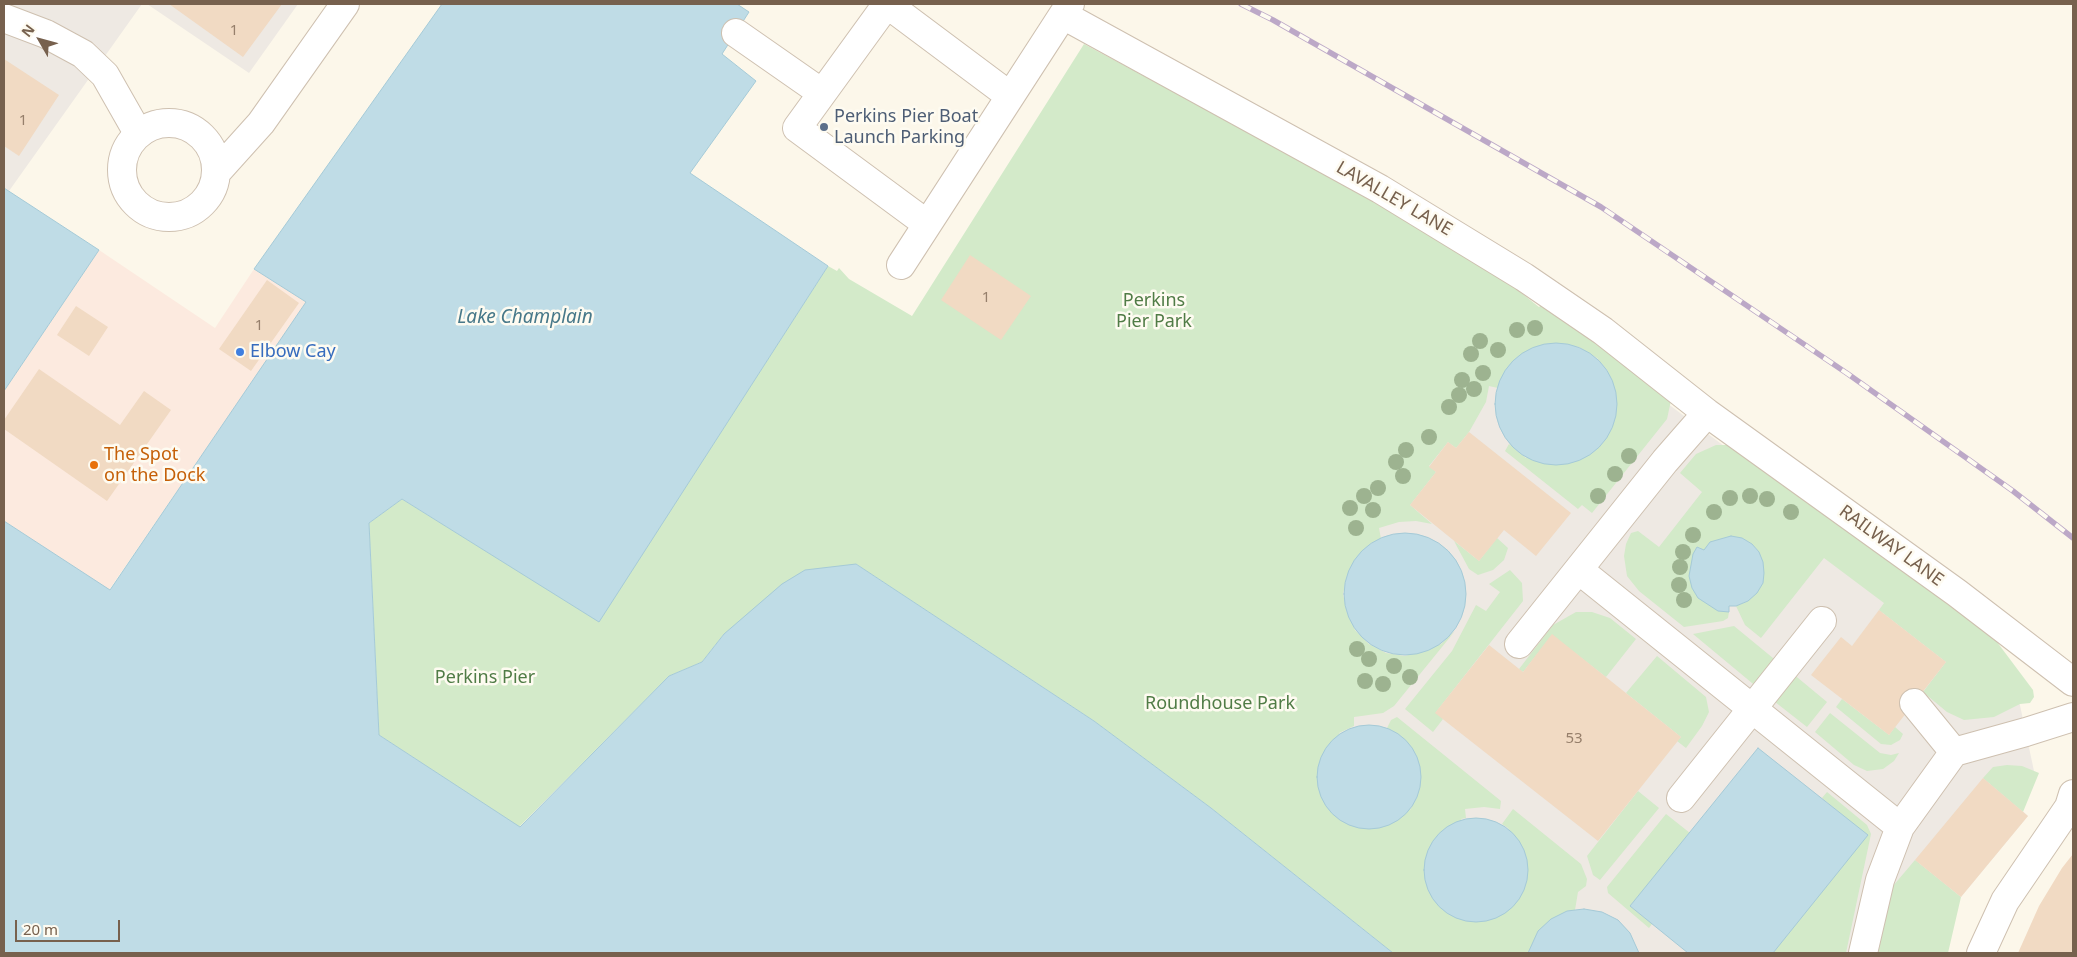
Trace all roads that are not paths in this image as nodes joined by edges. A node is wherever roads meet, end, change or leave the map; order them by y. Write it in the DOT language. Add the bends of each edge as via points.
graph roads {
  1 [pos="345,4"];
  2 [pos="1066,9"];
  3 [pos="4,18"];
  4 [pos="736,33"];
  5 [pos="822,93"];
  6 [pos="1010,96"];
  7 [pos="138,133"];
  8 [pos="216,173"];
  9 [pos="927,224"];
  10 [pos="901,265"];
  11 [pos="1707,413"];
  12 [pos="1579,570"];
  13 [pos="1822,621"];
  14 [pos="1519,644"];
  15 [pos="2073,682"];
  16 [pos="1914,703"];
  17 [pos="1752,709"];
  18 [pos="2073,717"];
  19 [pos="1954,752"];
  20 [pos="2073,794"];
  21 [pos="1681,798"];
  22 [pos="1900,827"];
  23 [pos="1863,953"];
  24 [pos="1981,953"];
  1 -- 8 [label="street" via="261,123"];
  2 -- 6 [label="street"];
  2 -- 11 [label="street, LAVALLEY LANE" via="1380,189 1524,277 1603,331"];
  3 -- 7 [label="street" via="46,34 83,54 105,75"];
  4 -- 5 [label="street"];
  5 -- 6 [label="street" via="887,4"];
  5 -- 9 [label="street" via="797,128"];
  6 -- 9 [label="street"];
  7 -- 8 [label="street" via="152,125 167,122 183,124 208,143"];
  7 -- 8 [label="street" via="122,160 122,173 124,187 140,208 165,217 190,211 203,202 212,189"];
  9 -- 10 [label="street"];
  11 -- 12 [label="street"];
  11 -- 15 [label="street, RAILWAY LANE" via="1957,593"];
  12 -- 14 [label="street"];
  12 -- 17 [label="street"];
  13 -- 17 [label="street"];
  16 -- 19 [label="street"];
  17 -- 21 [label="street"];
  17 -- 22 [label="street"];
  18 -- 19 [label="street"];
  19 -- 22 [label="street"];
  20 -- 24 [label="street" via="2069,806 2005,900"];
  22 -- 23 [label="street" via="1880,880"];
}
